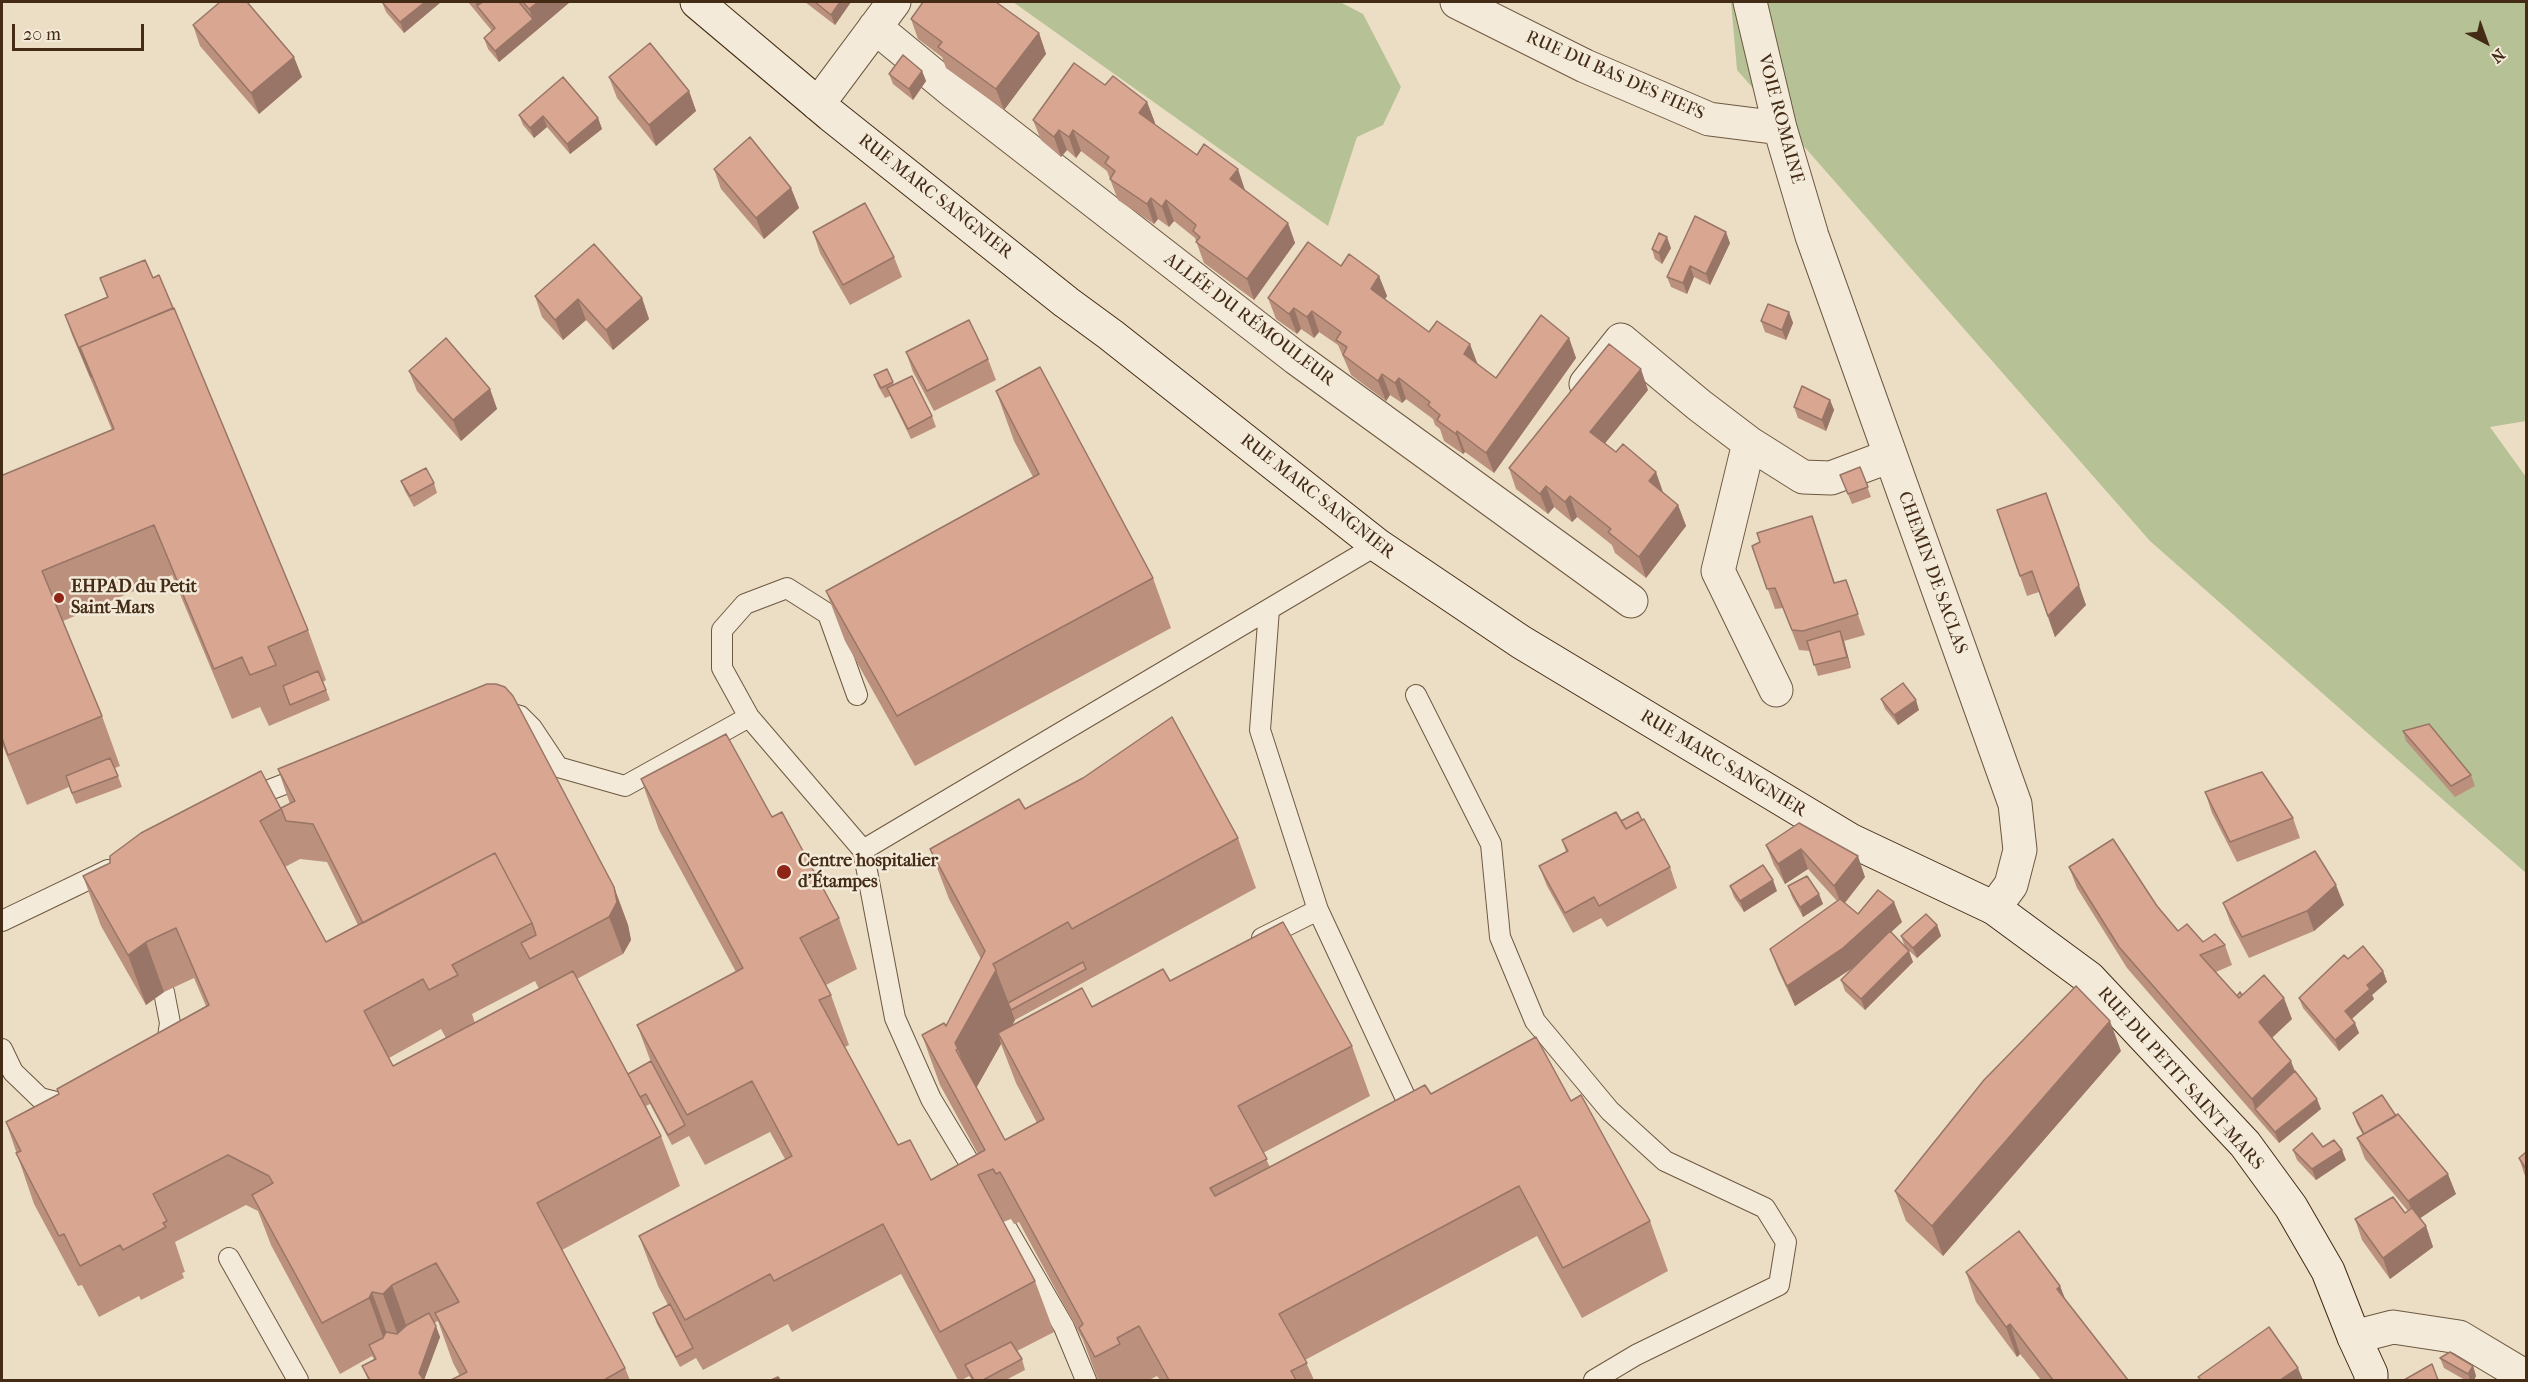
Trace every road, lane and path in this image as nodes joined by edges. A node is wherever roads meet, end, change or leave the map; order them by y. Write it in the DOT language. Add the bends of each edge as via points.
graph roads {
  1 [pos="697,2"];
  2 [pos="894,2"];
  3 [pos="1457,2"];
  4 [pos="1750,2"];
  5 [pos="1490,11"];
  6 [pos="875,27"];
  7 [pos="818,104"];
  8 [pos="1780,128"];
  9 [pos="1812,236"];
  10 [pos="1565,411"];
  11 [pos="1749,443"];
  12 [pos="1890,456"];
  13 [pos="1515,474"];
  14 [pos="1494,501"];
  15 [pos="1377,545"];
  16 [pos="1631,601"];
  17 [pos="1269,609"];
  18 [pos="1776,690"];
  19 [pos="857,695"];
  20 [pos="1416,695"];
  21 [pos="488,715"];
  22 [pos="749,717"];
  23 [pos="322,771"];
  24 [pos="227,809"];
  25 [pos="863,850"];
  26 [pos="125,861"];
  27 [pos="105,872"];
  28 [pos="113,894"];
  29 [pos="1994,908"];
  30 [pos="1318,910"];
  31 [pos="2,921"];
  32 [pos="1244,947"];
  33 [pos="164,992"];
  34 [pos="2,1049"];
  35 [pos="156,1062"];
  36 [pos="90,1102"];
  37 [pos="1412,1135"];
  38 [pos="989,1196"];
  39 [pos="1003,1222"];
  40 [pos="229,1258"];
  41 [pos="2354,1337"];
  42 [pos="2526,1377"];
  43 [pos="298,1380"];
  44 [pos="1086,1380"];
  45 [pos="1594,1380"];
  46 [pos="2372,1380"];
  1 -- 7 [label="street, RUE MARC SANGNIER"];
  2 -- 6 [label="street"];
  3 -- 5 [label="street, RUE DU BAS DES FIEFS"];
  4 -- 8 [label="street, VOIE ROMAINE"];
  5 -- 8 [label="street, RUE DU BAS DES FIEFS" via="1585,66 1709,119"];
  6 -- 7 [label="street"];
  6 -- 14 [label="street, ALLÉE DU RÉMOULEUR" via="1296,358"];
  7 -- 15 [label="street, RUE MARC SANGNIER"];
  8 -- 9 [label="street, VOIE ROMAINE"];
  9 -- 12 [label="street, CHEMIN DE SACLAS"];
  10 -- 11 [label="street" via="1621,340"];
  11 -- 12 [label="street" via="1803,477 1831,478"];
  11 -- 18 [label="street" via="1718,571"];
  12 -- 29 [label="street, CHEMIN DE SACLAS" via="2015,804 2020,850 2011,885"];
  13 -- 14 [label="street"];
  14 -- 16 [label="street, ALLÉE DU RÉMOULEUR"];
  15 -- 17 [label="lane"];
  15 -- 29 [label="street, RUE MARC SANGNIER" via="1521,642 1850,840"];
  17 -- 25 [label="lane"];
  17 -- 30 [label="lane" via="1260,730"];
  19 -- 22 [label="lane" via="828,614 787,588 745,604 722,630 722,668"];
  20 -- 45 [label="lane" via="1491,844 1500,937 1535,1021 1610,1111 1665,1161 1765,1208 1786,1242 1779,1285 1636,1355"];
  21 -- 22 [label="lane" via="500,711 520,716 558,767 625,786"];
  22 -- 25 [label="lane"];
  23 -- 24 [label="lane" via="257,793"];
  25 -- 38 [label="lane" via="896,1018 931,1099"];
  26 -- 27 [label="lane"];
  27 -- 28 [label="lane"];
  27 -- 31 [label="lane"];
  29 -- 41 [label="street, RUE DU PETIT SAINT-MARS" via="2089,978 2245,1144 2291,1207 2328,1271"];
  30 -- 32 [label="lane"];
  30 -- 37 [label="lane" via="1421,1130"];
  33 -- 35 [label="lane" via="170,1023 166,1056"];
  34 -- 36 [label="lane" via="13,1072 40,1098 81,1108"];
  39 -- 44 [label="lane" via="1064,1327"];
  40 -- 43 [label="lane"];
  41 -- 42 [label="street" via="2393,1327 2459,1337"];
  41 -- 46 [label="street, RUE DU PETIT SAINT-MARS"];
}
